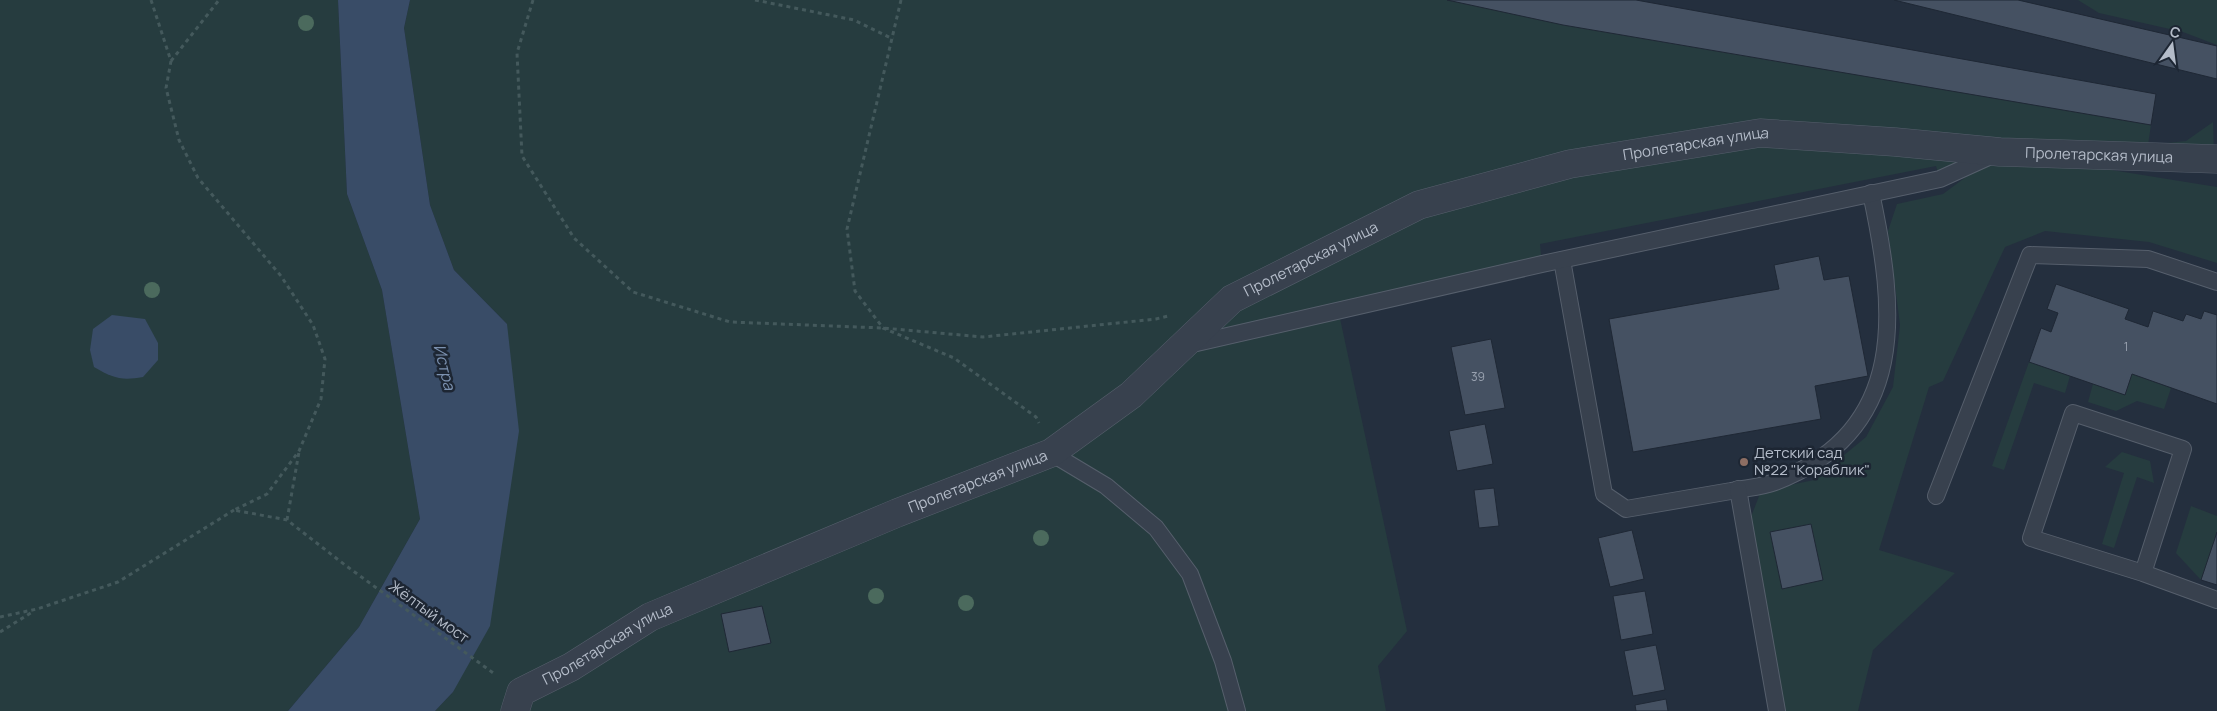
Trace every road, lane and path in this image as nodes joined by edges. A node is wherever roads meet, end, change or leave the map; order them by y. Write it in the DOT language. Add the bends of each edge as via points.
graph roads {
  1 [pos="151,0"];
  2 [pos="220,0"];
  3 [pos="533,0"];
  4 [pos="756,0"];
  5 [pos="901,0"];
  6 [pos="893,39"];
  7 [pos="171,61"];
  8 [pos="2000,152"];
  9 [pos="2217,159"];
  10 [pos="1871,193"];
  11 [pos="1562,260"];
  12 [pos="2217,282"];
  13 [pos="1175,314"];
  14 [pos="883,328"];
  15 [pos="1182,346"];
  16 [pos="299,451"];
  17 [pos="1051,453"];
  18 [pos="1738,489"];
  19 [pos="1936,496"];
  20 [pos="234,510"];
  21 [pos="287,520"];
  22 [pos="2143,574"];
  23 [pos="2217,600"];
  24 [pos="37,610"];
  25 [pos="0,617"];
  26 [pos="0,632"];
  27 [pos="499,677"];
  28 [pos="515,711"];
  29 [pos="1237,711"];
  30 [pos="1777,711"];
  1 -- 7 [label="path"];
  2 -- 7 [label="path"];
  3 -- 14 [label="path" via="517,53 522,156 574,238 633,292 730,322"];
  4 -- 6 [label="path" via="854,20"];
  5 -- 6 [label="path"];
  6 -- 14 [label="path" via="847,229 855,291"];
  7 -- 16 [label="path" via="166,88 178,140 198,178 281,276 313,325 325,359 321,400"];
  8 -- 9 [label="street, Пролетарская улица"];
  8 -- 10 [label="lane" via="1940,179"];
  8 -- 15 [label="street, Пролетарская улица" via="1760,133 1570,164 1419,205 1232,299"];
  10 -- 11 [label="lane"];
  10 -- 18 [label="lane" via="1888,293 1887,346 1868,407 1848,436 1815,464 1774,483"];
  11 -- 15 [label="lane"];
  11 -- 18 [label="lane" via="1604,494 1626,509"];
  12 -- 19 [label="lane" via="2148,259 2030,255"];
  13 -- 14 [label="path" via="1156,319 983,337"];
  14 -- 17 [label="path" via="954,358 1036,416"];
  15 -- 17 [label="street, Пролетарская улица" via="1131,395"];
  16 -- 20 [label="path" via="267,494"];
  16 -- 21 [label="path"];
  17 -- 28 [label="street, Пролетарская улица" via="650,617 572,667 521,692"];
  17 -- 29 [label="lane" via="1106,486 1156,528 1190,574 1223,661"];
  18 -- 30 [label="lane"];
  20 -- 21 [label="path"];
  20 -- 24 [label="path" via="118,582"];
  21 -- 27 [label="path, Жёлтый мост"];
  22 -- 22 [label="lane" via="2031,538 2073,413 2183,449"];
  22 -- 23 [label="lane"];
  24 -- 25 [label="path"];
  24 -- 26 [label="path"];
}
